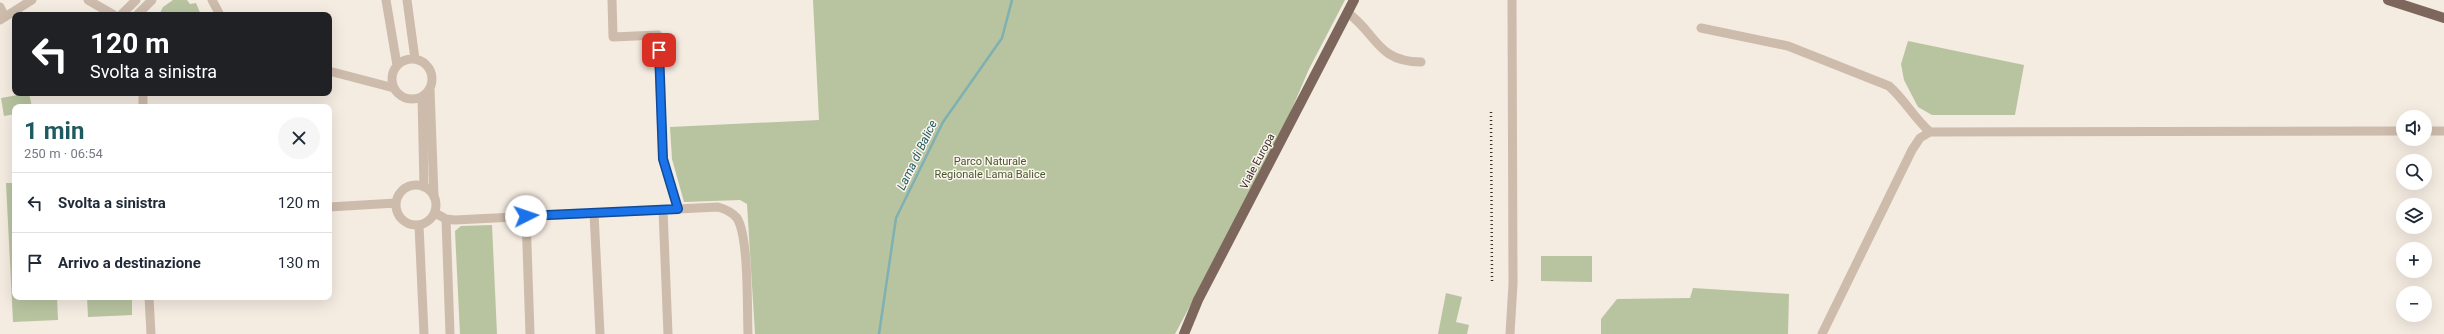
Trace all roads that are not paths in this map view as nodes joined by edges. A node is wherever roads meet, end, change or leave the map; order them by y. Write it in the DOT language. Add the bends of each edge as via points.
graph roads {
  1 [pos="32,0"];
  2 [pos="88,0"];
  3 [pos="136,0"];
  4 [pos="152,0"];
  5 [pos="212,0"];
  6 [pos="386,0"];
  7 [pos="407,0"];
  8 [pos="612,0"];
  9 [pos="1354,0"];
  10 [pos="1512,0"];
  11 [pos="2388,0"];
  12 [pos="0,7"];
  13 [pos="12,12"];
  14 [pos="13,12"];
  15 [pos="109,12"];
  16 [pos="124,12"];
  17 [pos="140,12"];
  18 [pos="218,12"];
  19 [pos="1348,13"];
  20 [pos="3,18"];
  21 [pos="2444,18"];
  22 [pos="1701,28"];
  23 [pos="416,59"];
  24 [pos="1421,62"];
  25 [pos="397,65"];
  26 [pos="332,72"];
  27 [pos="394,88"];
  28 [pos="430,89"];
  29 [pos="422,97"];
  30 [pos="2444,130"];
  31 [pos="2396,131"];
  32 [pos="2432,131"];
  33 [pos="1930,132"];
  34 [pos="424,187"];
  35 [pos="434,197"];
  36 [pos="396,203"];
  37 [pos="332,207"];
  38 [pos="678,209"];
  39 [pos="662,210"];
  40 [pos="435,213"];
  41 [pos="594,213"];
  42 [pos="526,216"];
  43 [pos="446,219"];
  44 [pos="419,225"];
  45 [pos="150,300"];
  46 [pos="151,334"];
  47 [pos="424,334"];
  48 [pos="450,334"];
  49 [pos="530,334"];
  50 [pos="600,334"];
  51 [pos="668,334"];
  52 [pos="748,334"];
  53 [pos="1184,334"];
  54 [pos="1510,334"];
  55 [pos="1822,334"];
  1 -- 14 [label="street"];
  2 -- 15 [label="street"];
  3 -- 16 [label="street"];
  4 -- 17 [label="street"];
  5 -- 18 [label="street"];
  6 -- 25 [label="street"];
  7 -- 23 [label="street"];
  8 -- 38 [label="street" via="613,37 658,35 663,159"];
  9 -- 19 [label="main road, Viale Europa"];
  10 -- 54 [label="street" via="1513,284"];
  11 -- 21 [label="main road"];
  12 -- 20 [label="street"];
  13 -- 20 [label="street"];
  19 -- 24 [label="street" via="1378,47 1408,62"];
  19 -- 53 [label="main road, Viale Europa" via="1198,300"];
  22 -- 33 [label="street" via="1788,46 1889,86"];
  23 -- 25 [label="street" via="406,60"];
  23 -- 28 [label="street" via="427,65 430,70"];
  25 -- 27 [label="street" via="392,76"];
  26 -- 27 [label="street"];
  27 -- 29 [label="street" via="403,98"];
  28 -- 29 [label="street"];
  28 -- 35 [label="street"];
  29 -- 34 [label="street"];
  30 -- 32 [label="street"];
  31 -- 33 [label="street"];
  33 -- 55 [label="street" via="1920,138 1912,150"];
  34 -- 35 [label="street"];
  34 -- 36 [label="street" via="406,188 397,197"];
  35 -- 40 [label="street"];
  36 -- 37 [label="street"];
  36 -- 44 [label="street" via="396,210 403,221"];
  38 -- 39 [label="street"];
  38 -- 52 [label="street" via="718,207 729,211 736,218 744,237"];
  39 -- 41 [label="street"];
  39 -- 51 [label="street"];
  40 -- 43 [label="street"];
  40 -- 44 [label="street" via="427,222"];
  41 -- 42 [label="street"];
  41 -- 50 [label="street"];
  42 -- 43 [label="street"];
  42 -- 49 [label="street"];
  43 -- 48 [label="street"];
  44 -- 47 [label="street"];
  45 -- 46 [label="street"];
}
